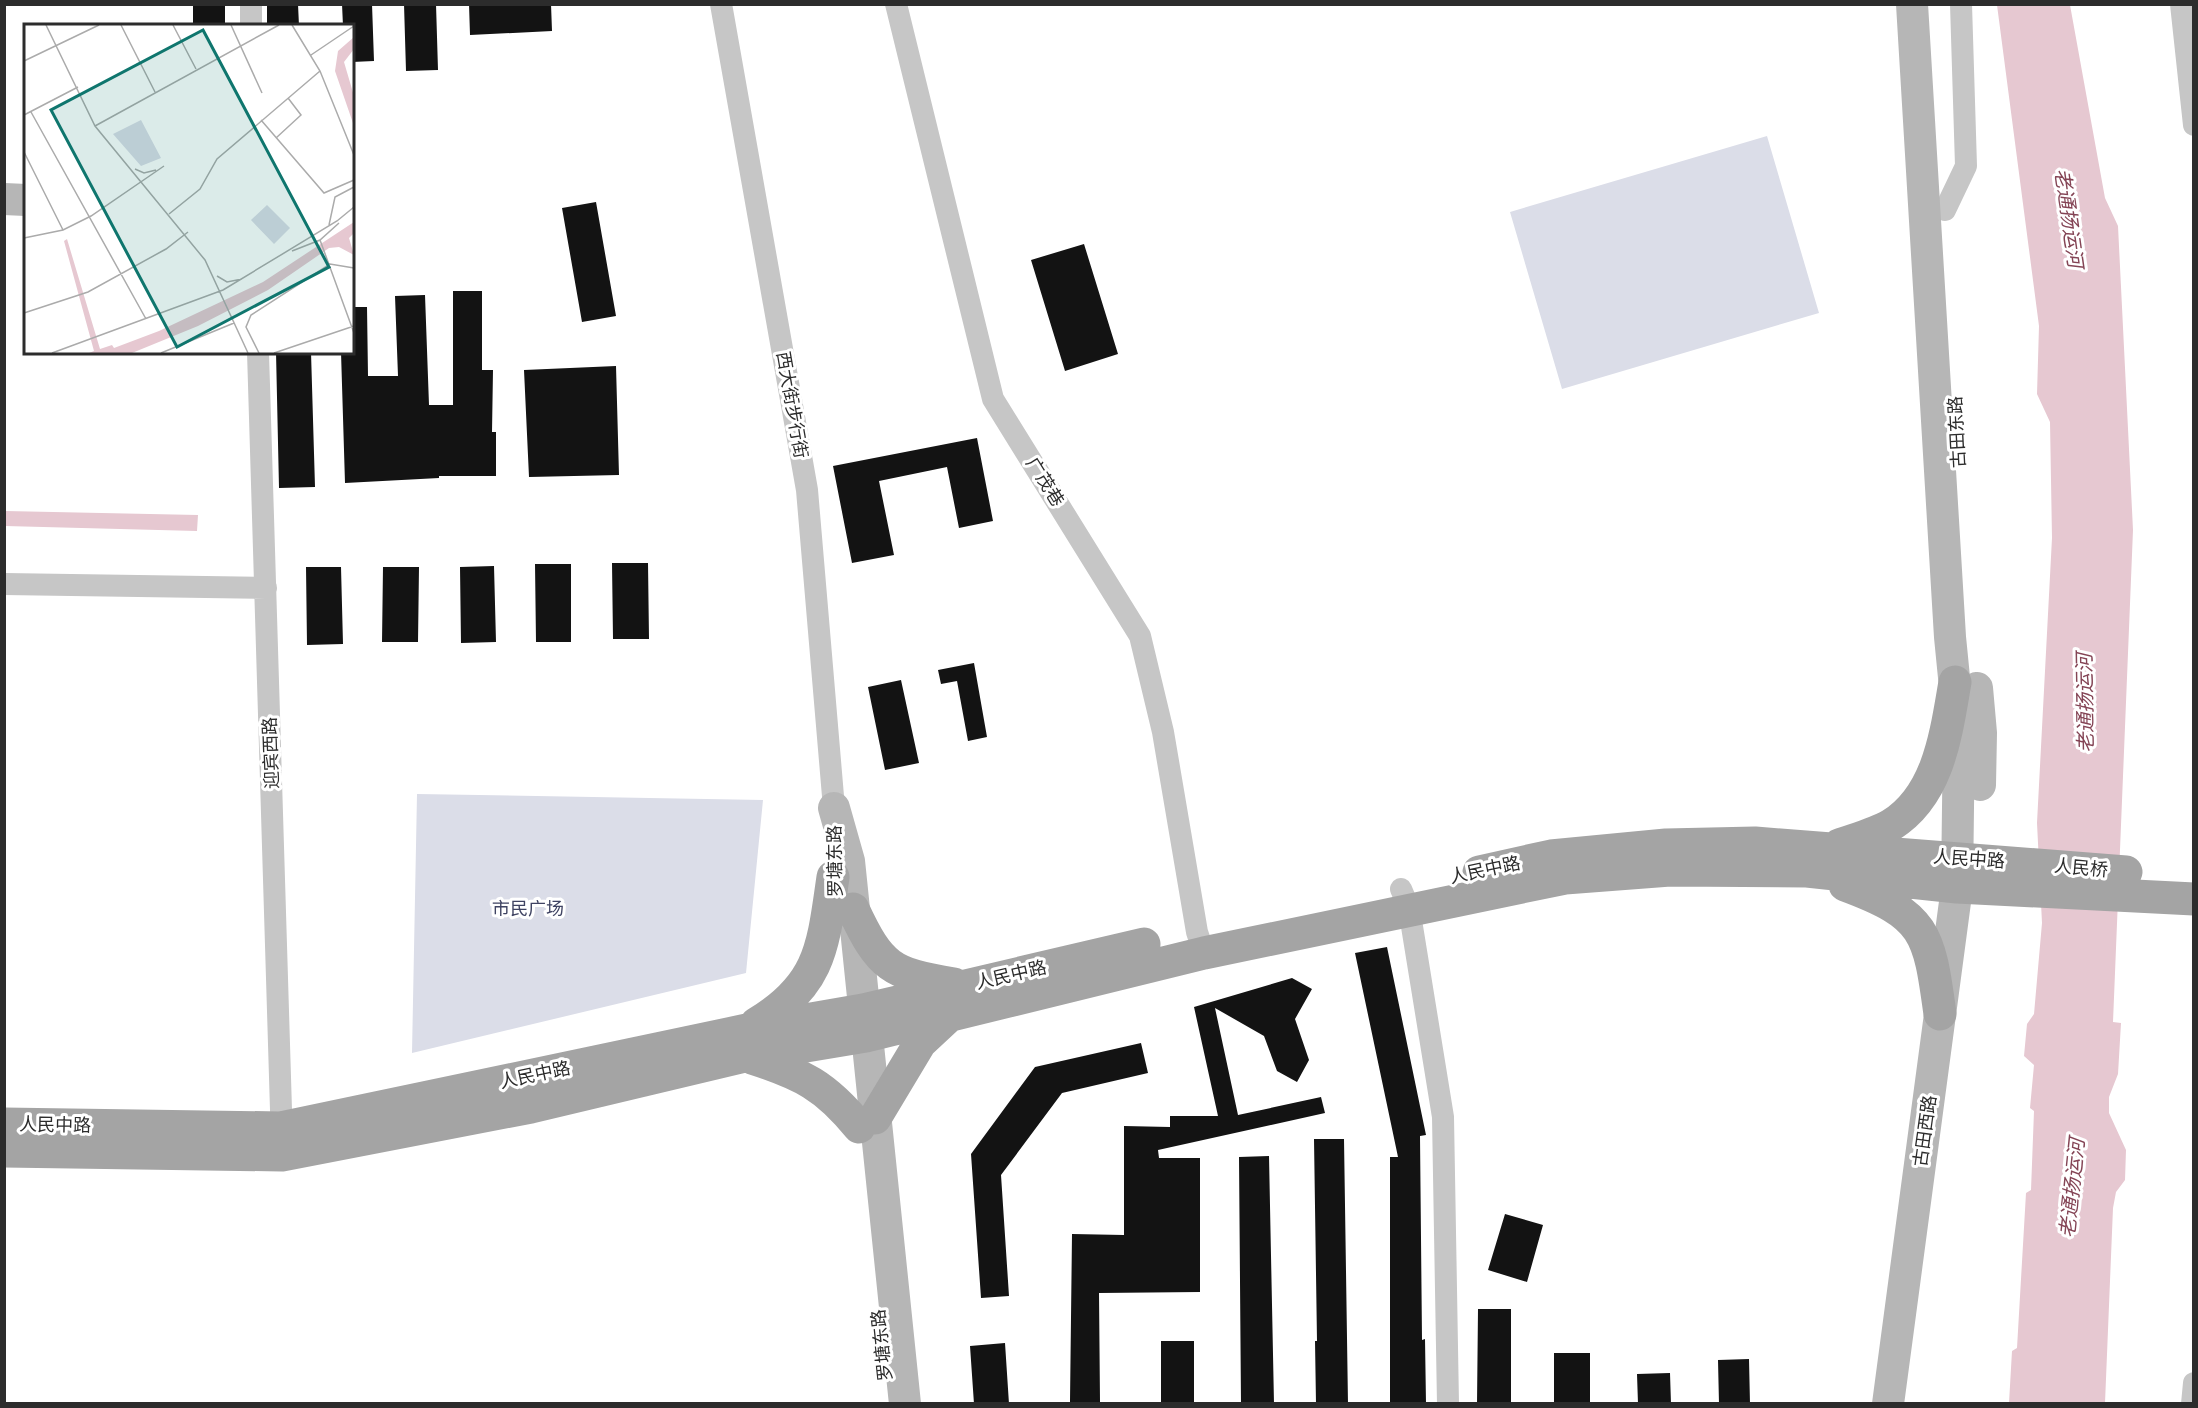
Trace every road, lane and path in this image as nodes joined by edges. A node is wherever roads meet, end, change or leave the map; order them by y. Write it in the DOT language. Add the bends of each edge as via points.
graph roads {
  1 [pos="251,4"];
  2 [pos="721,4"];
  3 [pos="896,4"];
  4 [pos="1912,4"];
  5 [pos="1934,4"];
  6 [pos="1961,4"];
  7 [pos="2181,4"];
  8 [pos="251,24"];
  9 [pos="2193,125"];
  10 [pos="4,199"];
  11 [pos="24,200"];
  12 [pos="1945,210"];
  13 [pos="258,354"];
  14 [pos="4,584"];
  15 [pos="266,588"];
  16 [pos="1955,682"];
  17 [pos="834,808"];
  18 [pos="1831,849"];
  19 [pos="1807,871"];
  20 [pos="1968,873"];
  21 [pos="2018,876"];
  22 [pos="833,877"];
  23 [pos="2193,877"];
  24 [pos="2142,884"];
  25 [pos="1405,898"];
  26 [pos="2193,899"];
  27 [pos="853,909"];
  28 [pos="1200,942"];
  29 [pos="965,986"];
  30 [pos="1940,1014"];
  31 [pos="950,1015"];
  32 [pos="856,1024"];
  33 [pos="746,1043"];
  34 [pos="867,1122"];
  35 [pos="4,1124"];
  36 [pos="281,1141"];
  37 [pos="4,1151"];
  38 [pos="2193,1383"];
  39 [pos="889,1404"];
  40 [pos="904,1404"];
  41 [pos="1448,1404"];
  42 [pos="1888,1404"];
  43 [pos="1910,1404"];
  44 [pos="2192,1404"];
  1 -- 8 [label="street"];
  2 -- 17 [label="street, 西大街步行街" via="807,490"];
  3 -- 28 [label="street, 广茂巷" via="993,399 1140,636 1163,732"];
  4 -- 16 [label="street, 古田东路"];
  5 -- 12 [label="street, 古田东路"];
  6 -- 12 [label="street" via="1966,166"];
  7 -- 9 [label="street"];
  10 -- 11 [label="street"];
  12 -- 20 [label="street, 古田东路" via="1964,551 1981,733"];
  13 -- 15 [label="street, 迎宾西路"];
  14 -- 15 [label="street"];
  15 -- 36 [label="street, 迎宾西路"];
  16 -- 18 [label="main road" via="1944,749 1920,799 1891,825"];
  16 -- 20 [label="street, 古田东路"];
  17 -- 22 [label="street, 罗塘东路"];
  17 -- 27 [label="street, 罗塘东路" via="849,861"];
  18 -- 20 [label="main road, 人民中路"];
  18 -- 25 [label="main road, 人民中路" via="1755,843 1666,845 1551,856"];
  19 -- 20 [label="main road, 人民中路"];
  19 -- 25 [label="main road, 人民中路" via="1670,870 1565,878"];
  19 -- 30 [label="main road" via="1877,897 1906,914 1927,940"];
  20 -- 21 [label="main road, 人民中路"];
  20 -- 30 [label="street, 古田西路"];
  20 -- 43 [label="street, 古田西路"];
  21 -- 24 [label="main road, 人民桥"];
  22 -- 32 [label="street, 罗塘东路"];
  22 -- 33 [label="main road" via="824,940 809,980"];
  23 -- 24 [label="main road"];
  24 -- 26 [label="main road"];
  25 -- 28 [label="main road, 人民中路"];
  25 -- 41 [label="street" via="1443,1117"];
  27 -- 29 [label="main road" via="883,961 915,978"];
  27 -- 32 [label="street, 罗塘东路"];
  28 -- 29 [label="main road, 人民中路"];
  28 -- 31 [label="main road, 人民中路"];
  29 -- 32 [label="main road, 人民中路"];
  30 -- 42 [label="street, 古田西路"];
  31 -- 32 [label="main road, 人民中路"];
  31 -- 34 [label="main road" via="920,1043"];
  32 -- 33 [label="main road, 人民中路"];
  32 -- 34 [label="street, 罗塘东路"];
  33 -- 34 [label="main road"];
  33 -- 36 [label="main road, 人民中路" via="531,1107"];
  34 -- 39 [label="street, 罗塘东路"];
  34 -- 40 [label="street, 罗塘东路"];
  35 -- 36 [label="main road, 人民中路"];
  36 -- 37 [label="main road, 人民中路"];
  38 -- 44 [label="street"];
}
